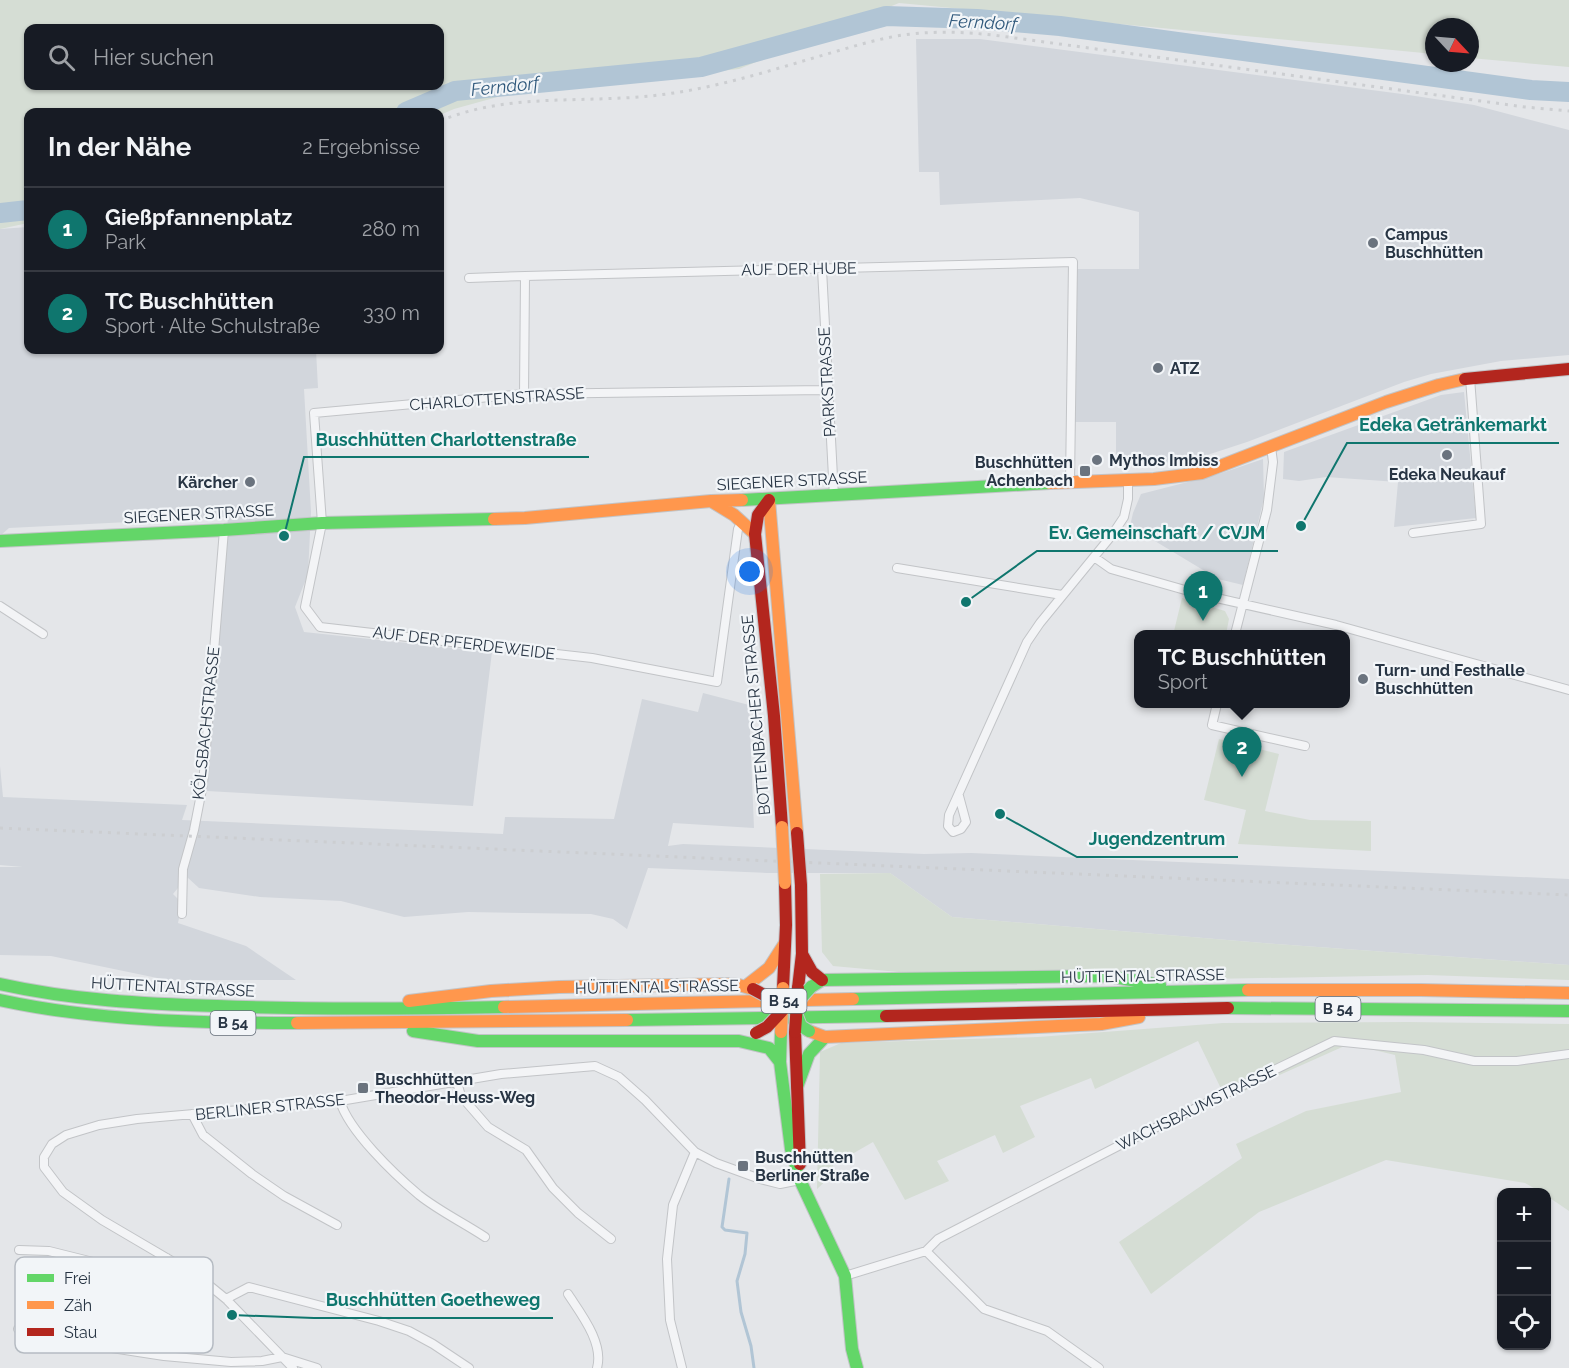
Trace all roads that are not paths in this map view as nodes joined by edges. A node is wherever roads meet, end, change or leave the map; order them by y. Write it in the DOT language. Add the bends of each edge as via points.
graph roads {
  1 [pos="822,268"];
  2 [pos="525,276"];
  3 [pos="469,278"];
  4 [pos="1569,369"];
  5 [pos="1470,378"];
  6 [pos="827,390"];
  7 [pos="524,394"];
  8 [pos="1271,447"];
  9 [pos="1128,480"];
  10 [pos="1070,482"];
  11 [pos="834,496"];
  12 [pos="769,500"];
  13 [pos="711,501"];
  14 [pos="742,521"];
  15 [pos="322,523"];
  16 [pos="224,531"];
  17 [pos="1413,533"];
  18 [pos="755,534"];
  19 [pos="0,541"];
  20 [pos="1094,557"];
  21 [pos="897,568"];
  22 [pos="1062,595"];
  23 [pos="1243,603"];
  24 [pos="0,606"];
  25 [pos="1236,630"];
  26 [pos="42,634"];
  27 [pos="1569,690"];
  28 [pos="1216,708"];
  29 [pos="1305,746"];
  30 [pos="959,796"];
  31 [pos="182,914"];
  32 [pos="785,943"];
  33 [pos="802,954"];
  34 [pos="0,984"];
  35 [pos="796,987"];
  36 [pos="749,988"];
  37 [pos="1199,991"];
  38 [pos="1569,993"];
  39 [pos="0,1000"];
  40 [pos="1190,1008"];
  41 [pos="368,1009"];
  42 [pos="782,1011"];
  43 [pos="795,1011"];
  44 [pos="1569,1011"];
  45 [pos="368,1024"];
  46 [pos="788,1033"];
  47 [pos="825,1037"];
  48 [pos="739,1041"];
  49 [pos="1569,1054"];
  50 [pos="780,1062"];
  51 [pos="457,1082"];
  52 [pos="797,1086"];
  53 [pos="340,1101"];
  54 [pos="192,1114"];
  55 [pos="695,1152"];
  56 [pos="800,1180"];
  57 [pos="338,1225"];
  58 [pos="485,1237"];
  59 [pos="611,1239"];
  60 [pos="19,1251"];
  61 [pos="926,1251"];
  62 [pos="73,1257"];
  63 [pos="164,1257"];
  64 [pos="844,1276"];
  65 [pos="213,1288"];
  66 [pos="568,1294"];
  67 [pos="226,1299"];
  68 [pos="144,1353"];
  69 [pos="282,1356"];
  70 [pos="1095,1367"];
  71 [pos="293,1368"];
  72 [pos="317,1368"];
  73 [pos="469,1368"];
  74 [pos="597,1368"];
  75 [pos="682,1368"];
  76 [pos="857,1368"];
  1 -- 2 [label="street, AUF DER HUBE"];
  1 -- 6 [label="street, PARKSTRASSE"];
  1 -- 10 [label="street, AUF DER HUBE" via="1077,262"];
  2 -- 3 [label="street, AUF DER HUBE"];
  2 -- 7 [label="street"];
  4 -- 5 [label="main road, SIEGENER STRASSE"];
  5 -- 8 [label="main road, SIEGENER STRASSE" via="1409,394"];
  5 -- 17 [label="street" via="1481,524"];
  6 -- 7 [label="street, CHARLOTTENSTRASSE"];
  6 -- 11 [label="street, PARKSTRASSE"];
  7 -- 15 [label="street, CHARLOTTENSTRASSE" via="314,413"];
  8 -- 9 [label="main road, SIEGENER STRASSE" via="1202,473"];
  8 -- 23 [label="street" via="1267,510"];
  9 -- 10 [label="main road, SIEGENER STRASSE"];
  9 -- 20 [label="street" via="1124,517"];
  10 -- 11 [label="main road, SIEGENER STRASSE"];
  11 -- 12 [label="main road, SIEGENER STRASSE"];
  12 -- 13 [label="main road, SIEGENER STRASSE"];
  12 -- 18 [label="main road, BOTTENBACHER STRASSE" via="759,509"];
  12 -- 33 [label="main road, BOTTENBACHER STRASSE, bridge" via="801,885"];
  13 -- 14 [label="main road"];
  13 -- 15 [label="main road, SIEGENER STRASSE" via="525,518"];
  14 -- 15 [label="street, AUF DER PFERDEWEIDE" via="717,682 592,658 320,627 305,608"];
  14 -- 18 [label="main road"];
  15 -- 16 [label="main road, SIEGENER STRASSE"];
  16 -- 19 [label="main road, SIEGENER STRASSE"];
  16 -- 31 [label="street, KÖLSBACHSTRASSE" via="203,784 183,869"];
  18 -- 32 [label="main road, BOTTENBACHER STRASSE, bridge" via="774,716"];
  20 -- 22 [label="street"];
  20 -- 23 [label="street" via="1111,570"];
  21 -- 22 [label="street"];
  22 -- 30 [label="street" via="1028,642"];
  23 -- 25 [label="street"];
  23 -- 27 [label="street"];
  24 -- 26 [label="street"];
  28 -- 29 [label="street" via="1212,726"];
  32 -- 35 [label="main road, BOTTENBACHER STRASSE"];
  32 -- 36 [label="main road" via="774,963"];
  33 -- 35 [label="main road, BOTTENBACHER STRASSE"];
  33 -- 35 [label="main road" via="812,972"];
  34 -- 41 [label="main road, HÜTTENTALSTRASSE / B 54" via="100,1001"];
  35 -- 37 [label="main road" via="1108,976"];
  35 -- 42 [label="main road, bridge"];
  35 -- 43 [label="main road"];
  35 -- 43 [label="main road, bridge" via="802,997"];
  36 -- 41 [label="main road" via="726,984 559,987 423,998"];
  36 -- 42 [label="main road, bridge" via="766,996"];
  37 -- 38 [label="main road, HÜTTENTALSTRASSE / B 54"];
  37 -- 41 [label="main road, HÜTTENTALSTRASSE / B 54"];
  39 -- 45 [label="main road, HÜTTENTALSTRASSE / B 54" via="109,1017"];
  40 -- 44 [label="main road, HÜTTENTALSTRASSE / B 54"];
  40 -- 45 [label="main road, HÜTTENTALSTRASSE / B 54"];
  40 -- 47 [label="main road" via="1101,1024"];
  42 -- 46 [label="main road, bridge"];
  42 -- 48 [label="main road, bridge" via="767,1027"];
  43 -- 46 [label="main road"];
  43 -- 47 [label="main road, bridge" via="804,1029"];
  45 -- 48 [label="main road" via="478,1041"];
  46 -- 50 [label="main road"];
  46 -- 52 [label="main road"];
  47 -- 52 [label="main road" via="809,1054"];
  48 -- 50 [label="main road" via="769,1048"];
  49 -- 61 [label="street, WACHSBAUMSTRASSE" via="1517,1061 1474,1061 1424,1050 1334,1041 1128,1141 938,1239"];
  50 -- 56 [label="main road" via="791,1149"];
  51 -- 53 [label="street, BERLINER STRASSE"];
  51 -- 55 [label="street, BERLINER STRASSE" via="595,1066 619,1077"];
  51 -- 59 [label="street" via="461,1096 488,1126 526,1150 553,1188"];
  52 -- 56 [label="main road"];
  53 -- 54 [label="street, BERLINER STRASSE"];
  53 -- 58 [label="street" via="373,1150 420,1195"];
  54 -- 57 [label="street" via="203,1135 252,1174"];
  54 -- 63 [label="street, BERLINER STRASSE" via="99,1125 66,1135 52,1144 44,1157 44,1167 63,1192"];
  55 -- 56 [label="street, BERLINER STRASSE" via="760,1179 780,1184"];
  55 -- 75 [label="street" via="673,1205 667,1259 670,1320"];
  56 -- 64 [label="main road"];
  60 -- 62 [label="street" via="49,1251"];
  61 -- 64 [label="street, WACHSBAUMSTRASSE"];
  61 -- 70 [label="street" via="984,1309 1047,1331"];
  64 -- 76 [label="main road"];
  65 -- 67 [label="street, BERLINER STRASSE"];
  66 -- 74 [label="street" via="594,1337"];
  67 -- 69 [label="street, BERLINER STRASSE"];
  67 -- 73 [label="street" via="249,1287 379,1321 434,1344"];
  68 -- 69 [label="street" via="231,1362"];
  69 -- 71 [label="street, BERLINER STRASSE"];
  69 -- 72 [label="street"];
}
